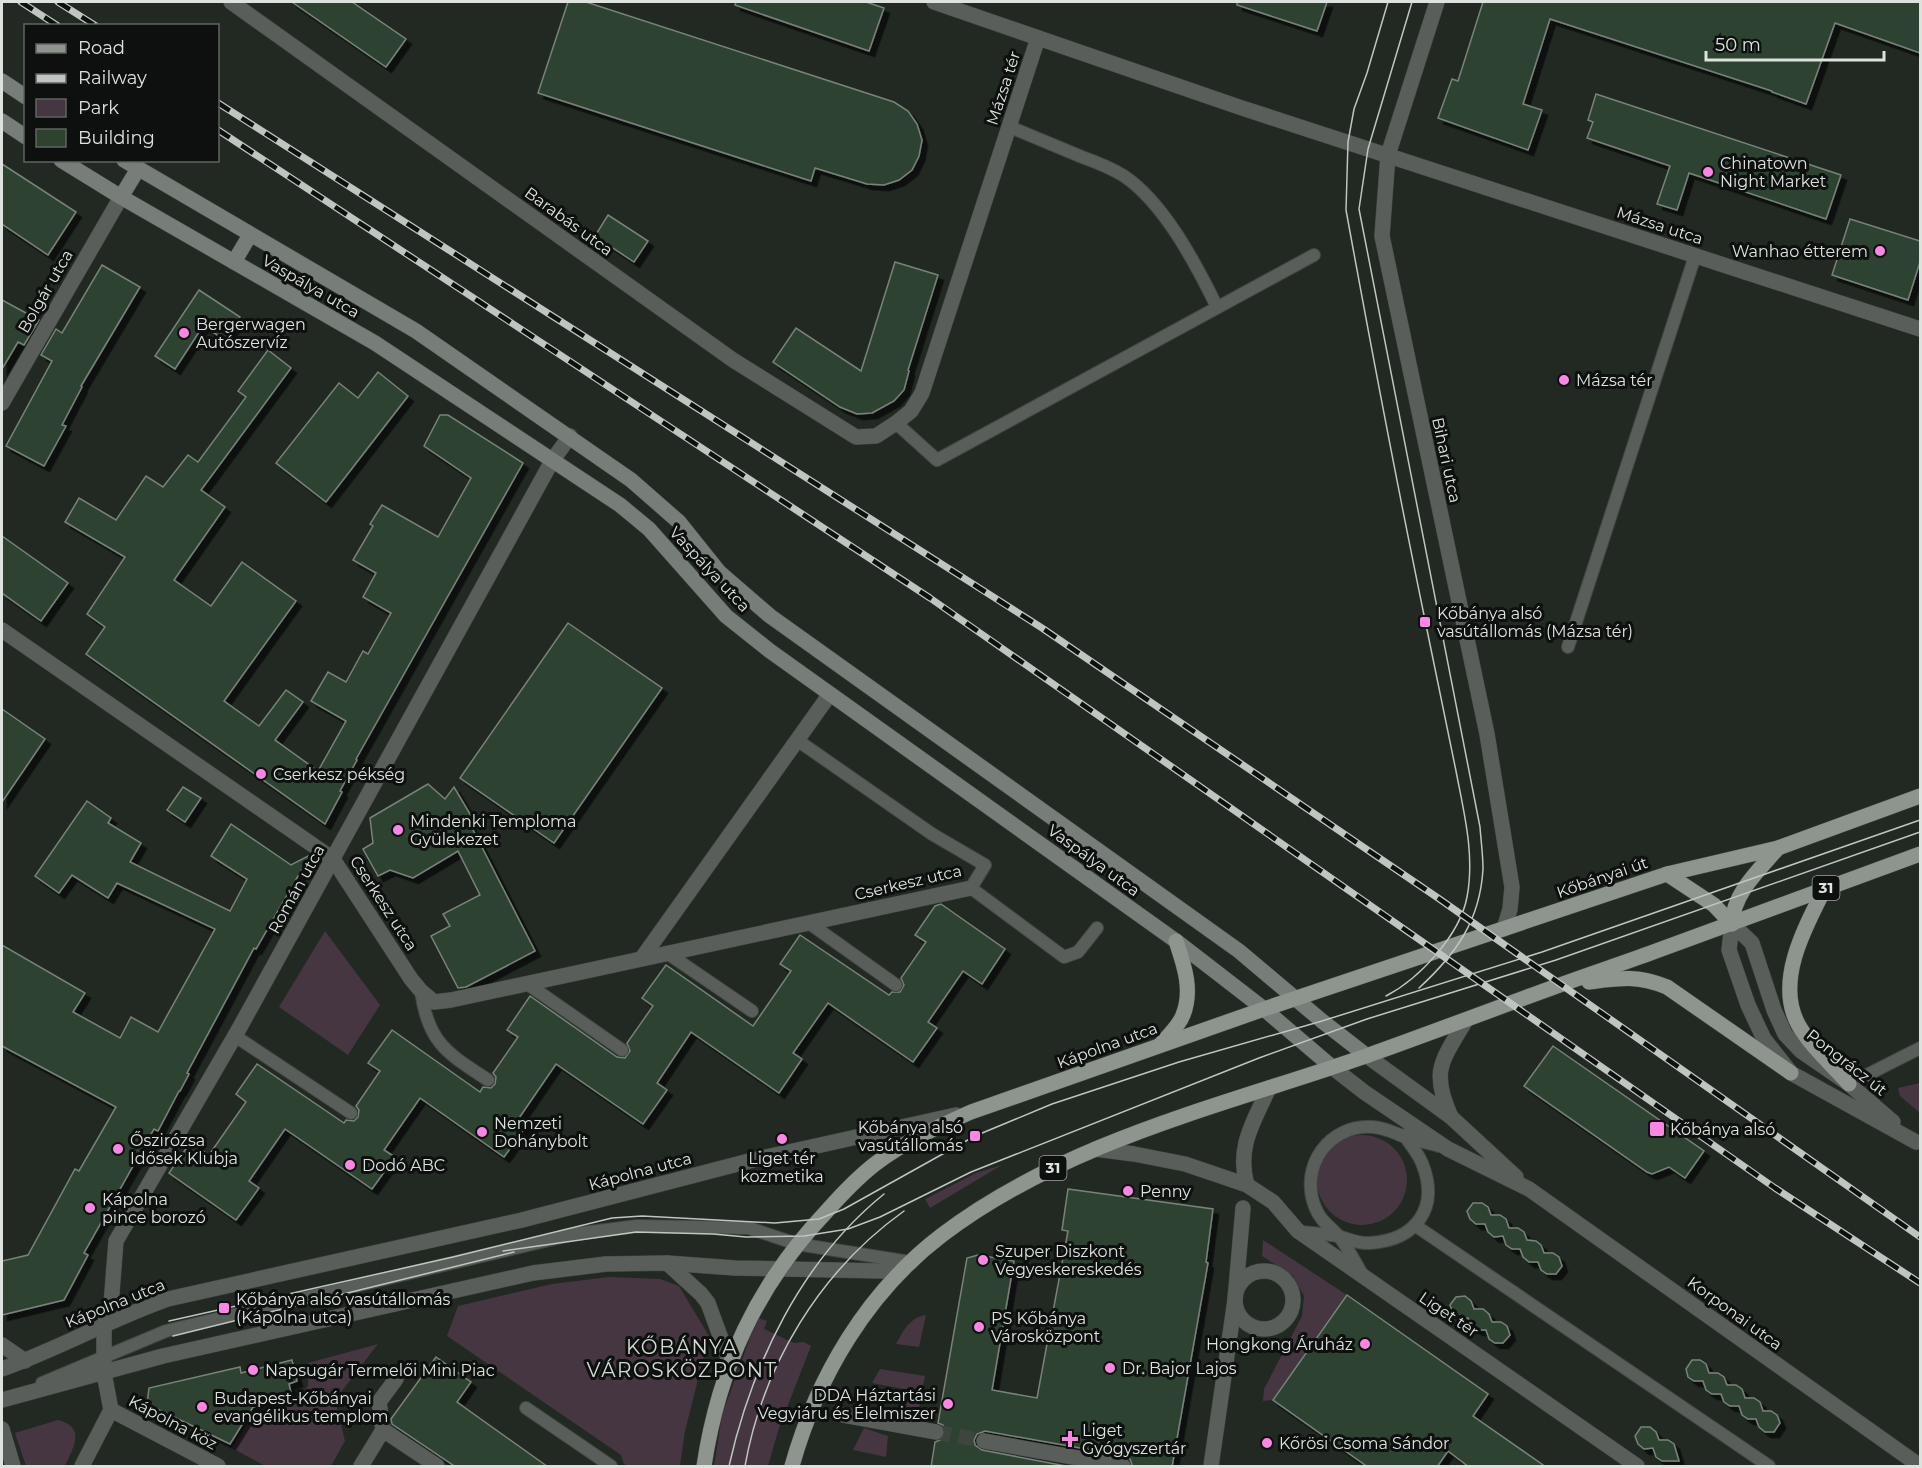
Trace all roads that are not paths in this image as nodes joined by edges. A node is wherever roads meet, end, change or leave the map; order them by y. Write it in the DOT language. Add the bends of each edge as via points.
graph roads {
  1 [pos="231,2"];
  2 [pos="934,2"];
  3 [pos="1437,2"];
  4 [pos="1038,38"];
  5 [pos="2,81"];
  6 [pos="24,96"];
  7 [pos="2,121"];
  8 [pos="1010,127"];
  9 [pos="24,136"];
  10 [pos="1388,155"];
  11 [pos="64,162"];
  12 [pos="127,162"];
  13 [pos="138,169"];
  14 [pos="121,198"];
  15 [pos="250,235"];
  16 [pos="1314,255"];
  17 [pos="1695,256"];
  18 [pos="234,262"];
  19 [pos="1216,307"];
  20 [pos="1920,329"];
  21 [pos="6,386"];
  22 [pos="2,403"];
  23 [pos="896,423"];
  24 [pos="570,436"];
  25 [pos="552,461"];
  26 [pos="2,630"];
  27 [pos="1568,647"];
  28 [pos="830,694"];
  29 [pos="921,723"];
  30 [pos="797,740"];
  31 [pos="904,746"];
  32 [pos="1920,796"];
  33 [pos="1778,848"];
  34 [pos="1920,854"];
  35 [pos="333,859"];
  36 [pos="1667,874"];
  37 [pos="971,888"];
  38 [pos="1825,888"];
  39 [pos="808,923"];
  40 [pos="1732,924"];
  41 [pos="1096,928"];
  42 [pos="1504,929"];
  43 [pos="1176,941"];
  44 [pos="668,953"];
  45 [pos="642,958"];
  46 [pos="526,983"];
  47 [pos="896,985"];
  48 [pos="1551,988"];
  49 [pos="421,991"];
  50 [pos="1296,999"];
  51 [pos="1264,1009"];
  52 [pos="752,1011"];
  53 [pos="1466,1020"];
  54 [pos="236,1036"];
  55 [pos="1160,1045"];
  56 [pos="1920,1048"];
  57 [pos="622,1050"];
  58 [pos="1367,1056"];
  59 [pos="1332,1067"];
  60 [pos="1791,1073"];
  61 [pos="488,1080"];
  62 [pos="1849,1084"];
  63 [pos="1269,1088"];
  64 [pos="1384,1104"];
  65 [pos="971,1112"];
  66 [pos="351,1113"];
  67 [pos="1451,1118"];
  68 [pos="1406,1137"];
  69 [pos="1918,1144"];
  70 [pos="1095,1149"];
  71 [pos="1448,1149"];
  72 [pos="1247,1185"];
  73 [pos="1529,1189"];
  74 [pos="1243,1208"];
  75 [pos="1416,1226"];
  76 [pos="1298,1231"];
  77 [pos="1339,1237"];
  78 [pos="797,1244"];
  79 [pos="910,1262"];
  80 [pos="667,1263"];
  81 [pos="778,1270"];
  82 [pos="1364,1277"];
  83 [pos="104,1324"];
  84 [pos="2,1345"];
  85 [pos="25,1361"];
  86 [pos="729,1363"];
  87 [pos="104,1366"];
  88 [pos="2,1369"];
  89 [pos="396,1379"];
  90 [pos="2,1400"];
  91 [pos="526,1408"];
  92 [pos="111,1410"];
  93 [pos="843,1415"];
  94 [pos="2,1429"];
  95 [pos="383,1430"];
  96 [pos="936,1432"];
  97 [pos="984,1441"];
  98 [pos="1070,1462"];
  99 [pos="1920,1466"];
  100 [pos="13,1467"];
  101 [pos="82,1467"];
  102 [pos="218,1467"];
  103 [pos="361,1467"];
  104 [pos="437,1467"];
  105 [pos="611,1467"];
  106 [pos="704,1467"];
  107 [pos="792,1467"];
  108 [pos="1123,1467"];
  109 [pos="1211,1467"];
  110 [pos="1637,1467"];
  111 [pos="1769,1467"];
  1 -- 23 [label="street, Barabás utca" via="733,360 856,437 876,436"];
  2 -- 4 [label="street"];
  3 -- 10 [label="street, Bihari utca"];
  4 -- 8 [label="street, Mázsa tér"];
  4 -- 10 [label="street, Mázsa tér"];
  5 -- 6 [label="main road"];
  7 -- 9 [label="main road"];
  8 -- 19 [label="lane" via="1124,176 1146,195 1165,217 1202,276"];
  8 -- 23 [label="street, Mázsa tér" via="922,393 911,411"];
  10 -- 17 [label="street, Mázsa utca"];
  10 -- 42 [label="street, Bihari utca" via="1382,236 1487,734 1512,887"];
  11 -- 14 [label="main road, Vaspálya utca"];
  12 -- 13 [label="main road, Vaspálya utca"];
  13 -- 14 [label="main road"];
  13 -- 15 [label="main road, Vaspálya utca"];
  14 -- 18 [label="main road, Vaspálya utca"];
  14 -- 21 [label="street, Bolgár utca"];
  15 -- 18 [label="main road"];
  15 -- 24 [label="main road, Vaspálya utca" via="416,331"];
  16 -- 19 [label="lane"];
  17 -- 20 [label="street, Mázsa utca"];
  17 -- 27 [label="lane"];
  18 -- 25 [label="main road, Vaspálya utca" via="375,343"];
  19 -- 23 [label="lane" via="937,460"];
  21 -- 22 [label="street, Bolgár utca"];
  24 -- 25 [label="street, Román utca"];
  24 -- 29 [label="main road, Vaspálya utca" via="663,507 719,572 770,616"];
  25 -- 28 [label="main road, Vaspálya utca" via="635,517 726,616"];
  25 -- 35 [label="street, Román utca"];
  26 -- 35 [label="street, Cserkesz utca"];
  28 -- 30 [label="street"];
  28 -- 31 [label="main road, Vaspálya utca"];
  29 -- 31 [label="main road"];
  29 -- 50 [label="main road, Vaspálya utca" via="1239,951"];
  30 -- 37 [label="lane, Cserkesz utca" via="932,834 985,865"];
  30 -- 45 [label="street"];
  31 -- 43 [label="main road, Vaspálya utca"];
  32 -- 33 [label="main road, Kőbányai út"];
  33 -- 36 [label="main road, Kőbányai út"];
  33 -- 40 [label="main road" via="1740,896"];
  34 -- 38 [label="main road, 31"];
  35 -- 49 [label="street, Cserkesz utca"];
  35 -- 54 [label="street, Román utca"];
  36 -- 40 [label="main road" via="1710,901"];
  36 -- 42 [label="main road, Kőbányai út"];
  37 -- 39 [label="street, Cserkesz utca"];
  37 -- 41 [label="lane" via="1064,957 1078,952"];
  38 -- 40 [label="main road, 31"];
  38 -- 62 [label="main road" via="1798,942 1790,988 1791,1008 1808,1039"];
  39 -- 44 [label="street, Cserkesz utca"];
  39 -- 47 [label="lane"];
  40 -- 48 [label="main road, 31"];
  40 -- 60 [label="street, Pongrácz út" via="1729,950 1748,1005 1764,1039"];
  40 -- 62 [label="street, Pongrácz út" via="1752,943 1785,1034 1801,1051"];
  42 -- 50 [label="main road, Kőbányai út"];
  43 -- 51 [label="main road, Vaspálya utca"];
  43 -- 55 [label="main road" via="1188,992 1183,1015"];
  44 -- 45 [label="street, Cserkesz utca"];
  44 -- 52 [label="lane"];
  45 -- 46 [label="street, Cserkesz utca"];
  46 -- 49 [label="street, Cserkesz utca" via="441,1002 434,1002"];
  46 -- 57 [label="lane"];
  48 -- 53 [label="main road, 31"];
  48 -- 60 [label="main road" via="1612,979 1648,979 1667,987"];
  49 -- 61 [label="lane" via="423,1010 436,1037 449,1054"];
  50 -- 51 [label="main road, Kápolna utca"];
  50 -- 58 [label="main road, Vaspálya utca"];
  51 -- 55 [label="main road, Kápolna utca"];
  51 -- 59 [label="main road, Vaspálya utca"];
  53 -- 58 [label="main road, 31"];
  53 -- 67 [label="street, Korponai utca" via="1440,1071 1442,1096"];
  54 -- 66 [label="lane"];
  54 -- 83 [label="street, Román utca" via="116,1241 111,1305"];
  55 -- 65 [label="main road, Kápolna utca"];
  56 -- 62 [label="lane"];
  58 -- 59 [label="main road, 31"];
  58 -- 67 [label="street, Korponai utca"];
  59 -- 63 [label="main road, 31"];
  59 -- 64 [label="street, Korponai utca"];
  60 -- 69 [label="street, Pongrácz út"];
  62 -- 69 [label="street, Pongrácz út"];
  63 -- 70 [label="main road, 31"];
  63 -- 72 [label="street" via="1248,1132 1243,1154"];
  64 -- 68 [label="lane"];
  64 -- 71 [label="street, Korponai utca"];
  65 -- 78 [label="main road" via="875,1164"];
  65 -- 83 [label="street, Kápolna utca" via="753,1160 522,1220 168,1299"];
  67 -- 73 [label="street, Korponai utca"];
  68 -- 71 [label="lane"];
  68 -- 75 [label="lane" via="1422,1162 1427,1187 1423,1215"];
  68 -- 77 [label="lane" via="1388,1129 1358,1129 1328,1142 1318,1154 1313,1167 1315,1208 1321,1220"];
  70 -- 72 [label="street, Liget tér" via="1185,1164"];
  70 -- 79 [label="main road, 31" via="990,1202"];
  71 -- 73 [label="street, Korponai utca"];
  72 -- 76 [label="street, Liget tér" via="1273,1202"];
  73 -- 99 [label="street, Korponai utca"];
  74 -- 109 [label="street" via="1235,1300"];
  75 -- 77 [label="lane" via="1390,1241 1367,1244"];
  75 -- 111 [label="lane"];
  76 -- 77 [label="lane"];
  76 -- 82 [label="street, Liget tér"];
  77 -- 82 [label="lane"];
  78 -- 79 [label="lane"];
  78 -- 81 [label="main road"];
  78 -- 87 [label="lane" via="749,1228 637,1226 574,1234 166,1331"];
  79 -- 81 [label="street" via="883,1271"];
  79 -- 107 [label="main road, 31" via="873,1303 841,1348 808,1416"];
  80 -- 81 [label="street"];
  80 -- 86 [label="street" via="708,1303"];
  80 -- 87 [label="street" via="606,1264 533,1273 175,1354"];
  81 -- 86 [label="main road" via="755,1305"];
  82 -- 110 [label="street, Liget tér"];
  83 -- 85 [label="street, Kápolna utca"];
  83 -- 87 [label="street, Román utca"];
  84 -- 85 [label="street"];
  85 -- 88 [label="street, Kápolna utca"];
  86 -- 106 [label="main road" via="712,1419"];
  87 -- 90 [label="street"];
  87 -- 92 [label="street, Kápolna köz"];
  89 -- 95 [label="street" via="379,1402"];
  91 -- 105 [label="lane"];
  92 -- 101 [label="street"];
  92 -- 102 [label="street, Kápolna köz"];
  93 -- 96 [label="street"];
  94 -- 100 [label="street"];
  95 -- 103 [label="street"];
  95 -- 104 [label="street"];
  97 -- 98 [label="street"];
  98 -- 108 [label="street"];
}
